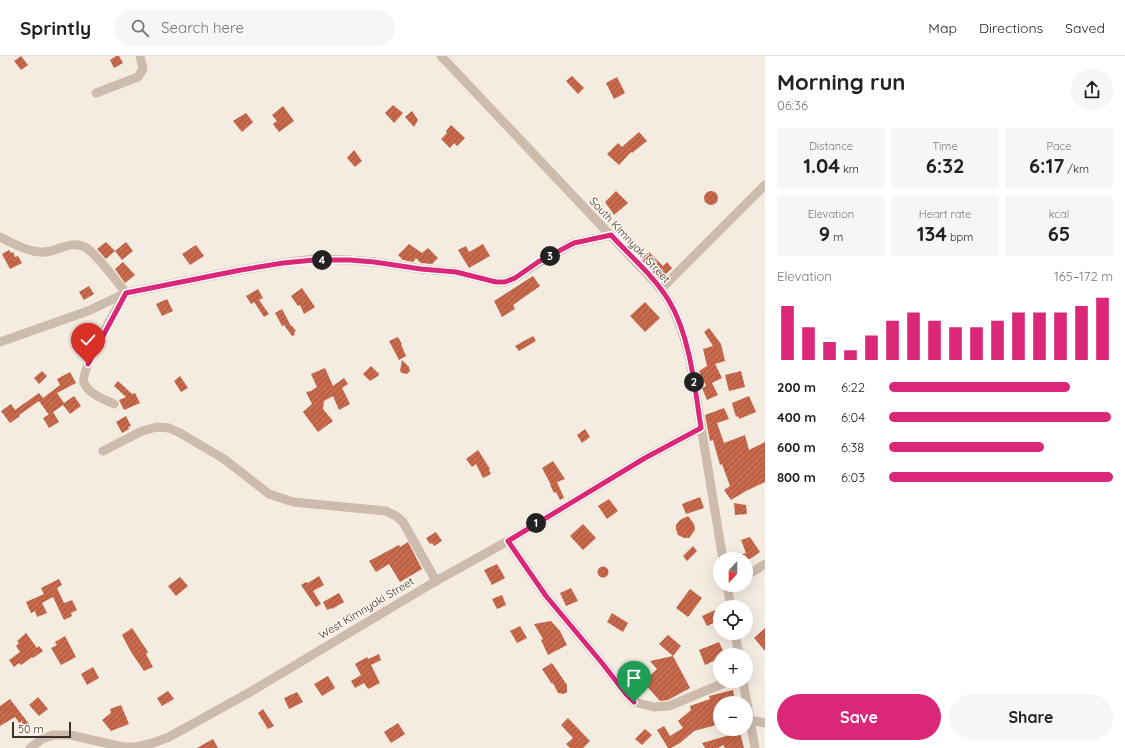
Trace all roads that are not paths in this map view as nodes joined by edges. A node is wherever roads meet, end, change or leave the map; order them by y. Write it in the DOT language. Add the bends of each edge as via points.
graph roads {
  1 [pos="140,56"];
  2 [pos="441,56"];
  3 [pos="96,93"];
  4 [pos="765,185"];
  5 [pos="611,235"];
  6 [pos="0,237"];
  7 [pos="661,289"];
  8 [pos="126,293"];
  9 [pos="0,342"];
  10 [pos="114,404"];
  11 [pos="701,428"];
  12 [pos="103,450"];
  13 [pos="508,541"];
  14 [pos="722,552"];
  15 [pos="765,564"];
  16 [pos="753,572"];
  17 [pos="436,581"];
  18 [pos="713,688"];
  19 [pos="753,720"];
  20 [pos="765,723"];
  21 [pos="753,734"];
  22 [pos="30,748"];
  23 [pos="136,748"];
  24 [pos="755,748"];
  1 -- 3 [label="street" via="143,69 138,77"];
  2 -- 5 [label="street, South Kimnyaki Street"];
  4 -- 7 [label="street"];
  5 -- 7 [label="street, South Kimnyaki Street"];
  5 -- 8 [label="street" via="574,243 505,282 456,272 374,262 314,260 241,270"];
  6 -- 8 [label="street" via="41,252 70,245 85,248 93,253"];
  7 -- 11 [label="street, South Kimnyaki Street" via="679,322"];
  8 -- 9 [label="street" via="88,311"];
  8 -- 10 [label="street" via="105,329 83,378 89,390"];
  11 -- 13 [label="street, West Kimnyaki Street" via="645,458"];
  11 -- 14 [label="street, South Kimnyaki Street"];
  12 -- 17 [label="street" via="142,431 157,427 169,428 224,459 269,494 282,499 386,511 403,522"];
  13 -- 17 [label="street, West Kimnyaki Street"];
  13 -- 18 [label="street" via="546,596 634,702 654,707 669,706"];
  15 -- 16 [label="street"];
  17 -- 23 [label="street, West Kimnyaki Street" via="182,731"];
  19 -- 20 [label="street"];
  21 -- 24 [label="street"];
  22 -- 23 [label="street, West Kimnyaki Street" via="42,739 70,735"];
}
